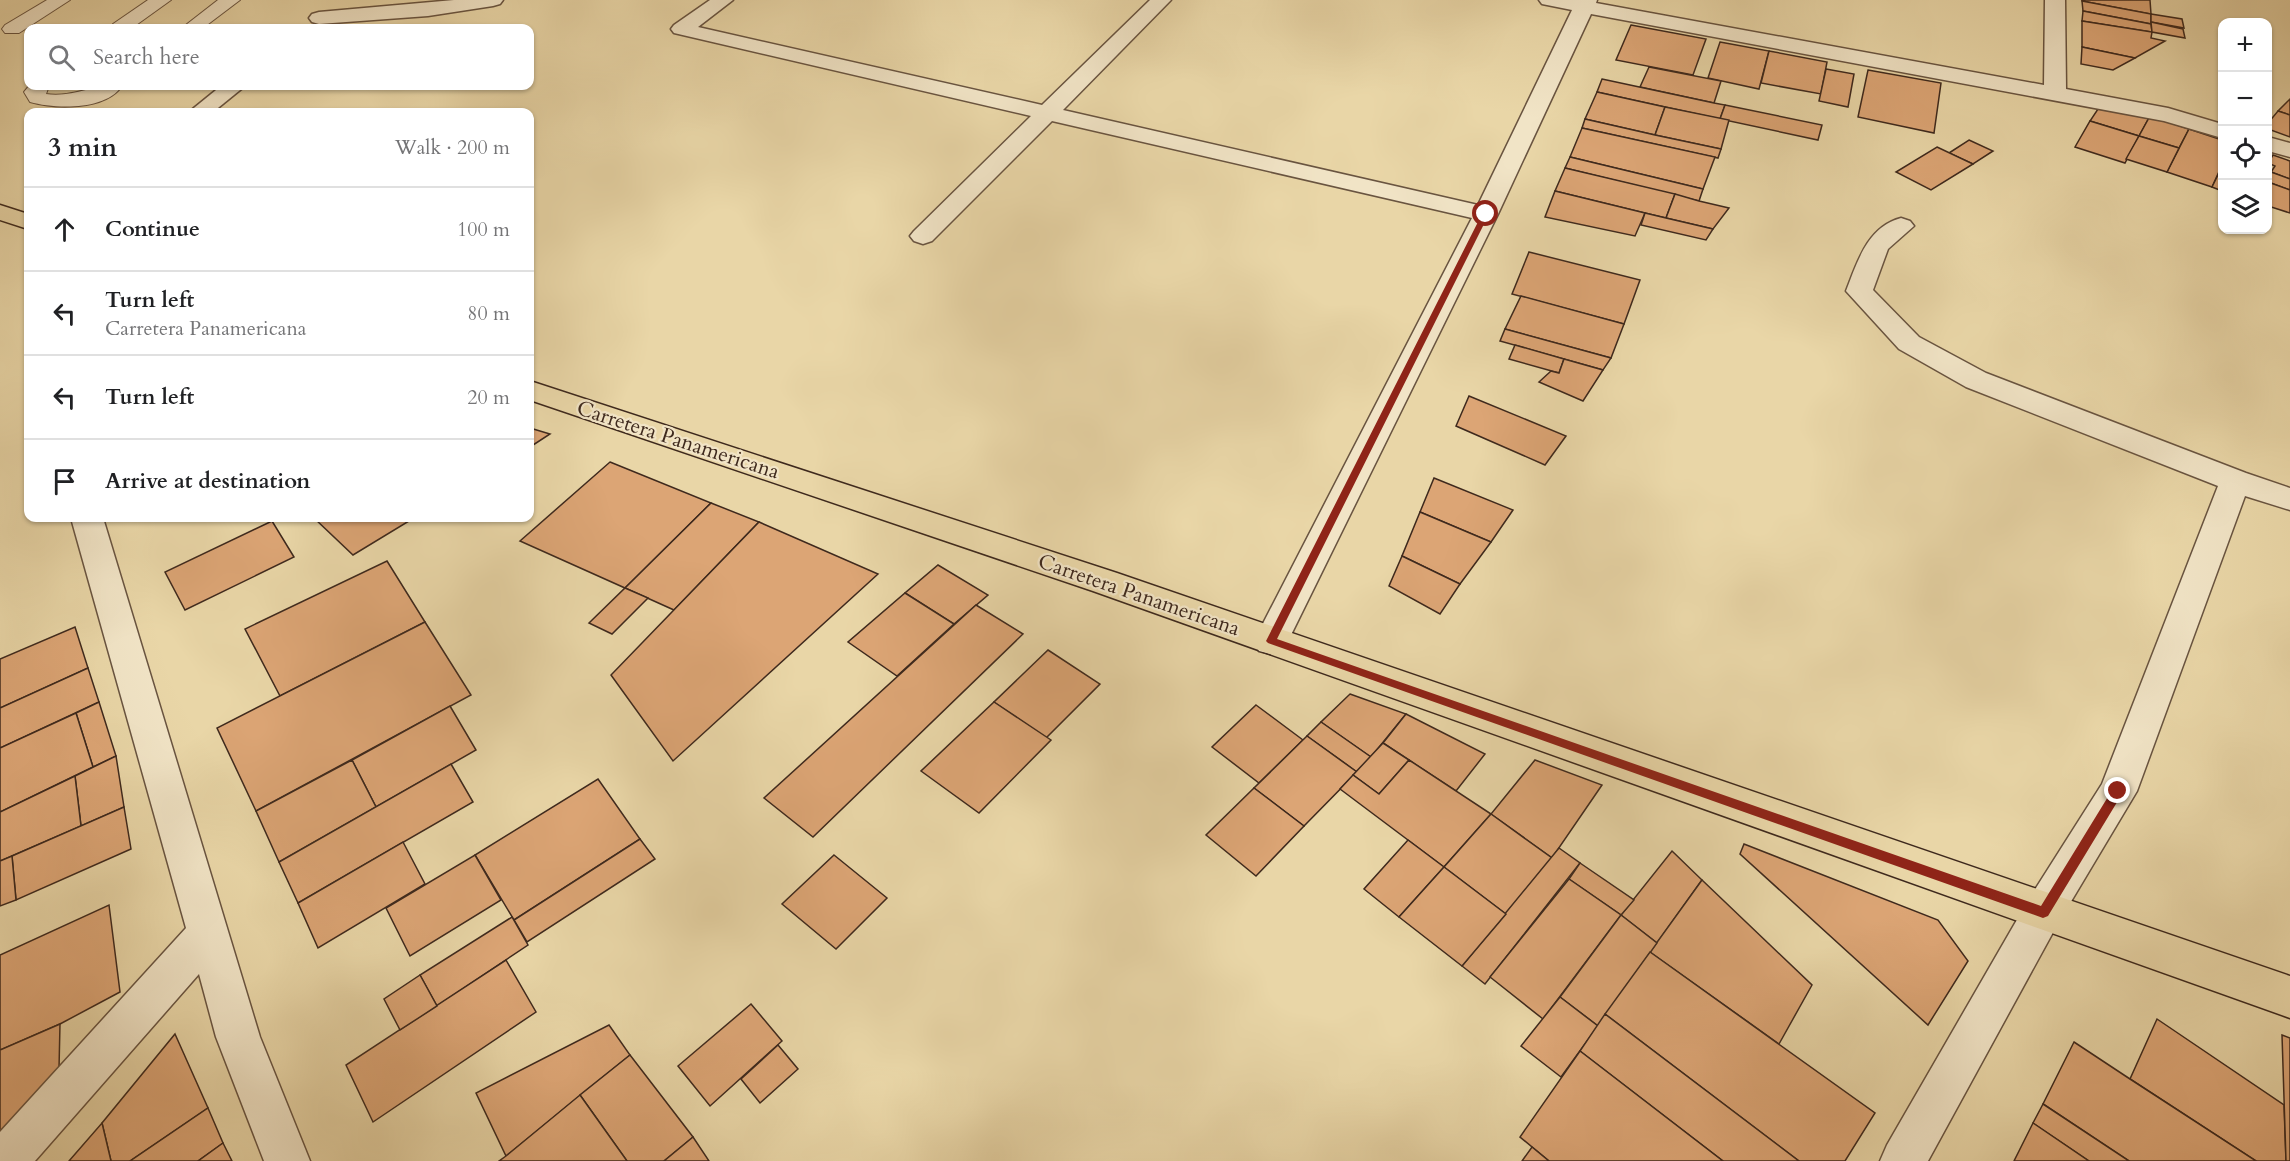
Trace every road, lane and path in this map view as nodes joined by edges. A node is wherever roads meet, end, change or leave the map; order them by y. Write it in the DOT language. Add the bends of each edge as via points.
graph roads {
  1 [pos="60,0"];
  2 [pos="161,0"];
  3 [pos="230,0"];
  4 [pos="342,0"];
  5 [pos="493,0"];
  6 [pos="723,0"];
  7 [pos="1161,0"];
  8 [pos="1550,0"];
  9 [pos="2055,0"];
  10 [pos="1585,3"];
  11 [pos="312,23"];
  12 [pos="25,24"];
  13 [pos="126,24"];
  14 [pos="197,24"];
  15 [pos="36,90"];
  16 [pos="103,90"];
  17 [pos="229,90"];
  18 [pos="2055,93"];
  19 [pos="205,108"];
  20 [pos="1047,115"];
  21 [pos="2218,129"];
  22 [pos="2272,145"];
  23 [pos="2290,150"];
  24 [pos="0,212"];
  25 [pos="1486,214"];
  26 [pos="24,221"];
  27 [pos="1901,226"];
  28 [pos="922,236"];
  29 [pos="534,391"];
  30 [pos="2235,481"];
  31 [pos="2290,499"];
  32 [pos="88,522"];
  33 [pos="1271,641"];
  34 [pos="2043,912"];
  35 [pos="208,933"];
  36 [pos="2290,997"];
  37 [pos="5,1161"];
  38 [pos="286,1161"];
  39 [pos="1903,1161"];
  1 -- 12 [label="lane"];
  2 -- 13 [label="lane"];
  3 -- 14 [label="lane"];
  4 -- 11 [label="street"];
  5 -- 11 [label="street"];
  6 -- 20 [label="street" via="681,29"];
  7 -- 20 [label="street"];
  8 -- 10 [label="street"];
  9 -- 18 [label="street"];
  10 -- 18 [label="street"];
  10 -- 25 [label="street"];
  15 -- 16 [label="lane" via="38,98 59,102"];
  17 -- 19 [label="street"];
  18 -- 21 [label="street" via="2168,114"];
  20 -- 25 [label="street"];
  20 -- 28 [label="street"];
  22 -- 23 [label="street"];
  24 -- 26 [label="main road"];
  25 -- 33 [label="street"];
  27 -- 30 [label="street" via="1877,246 1859,291 1909,343 1976,380"];
  29 -- 33 [label="main road, Carretera Panamericana"];
  30 -- 31 [label="street"];
  30 -- 34 [label="street" via="2118,791"];
  32 -- 35 [label="street"];
  33 -- 34 [label="main road, Carretera Panamericana"];
  34 -- 36 [label="main road, Carretera Panamericana"];
  34 -- 39 [label="street"];
  35 -- 37 [label="street"];
  35 -- 38 [label="street" via="238,1037"];
}
